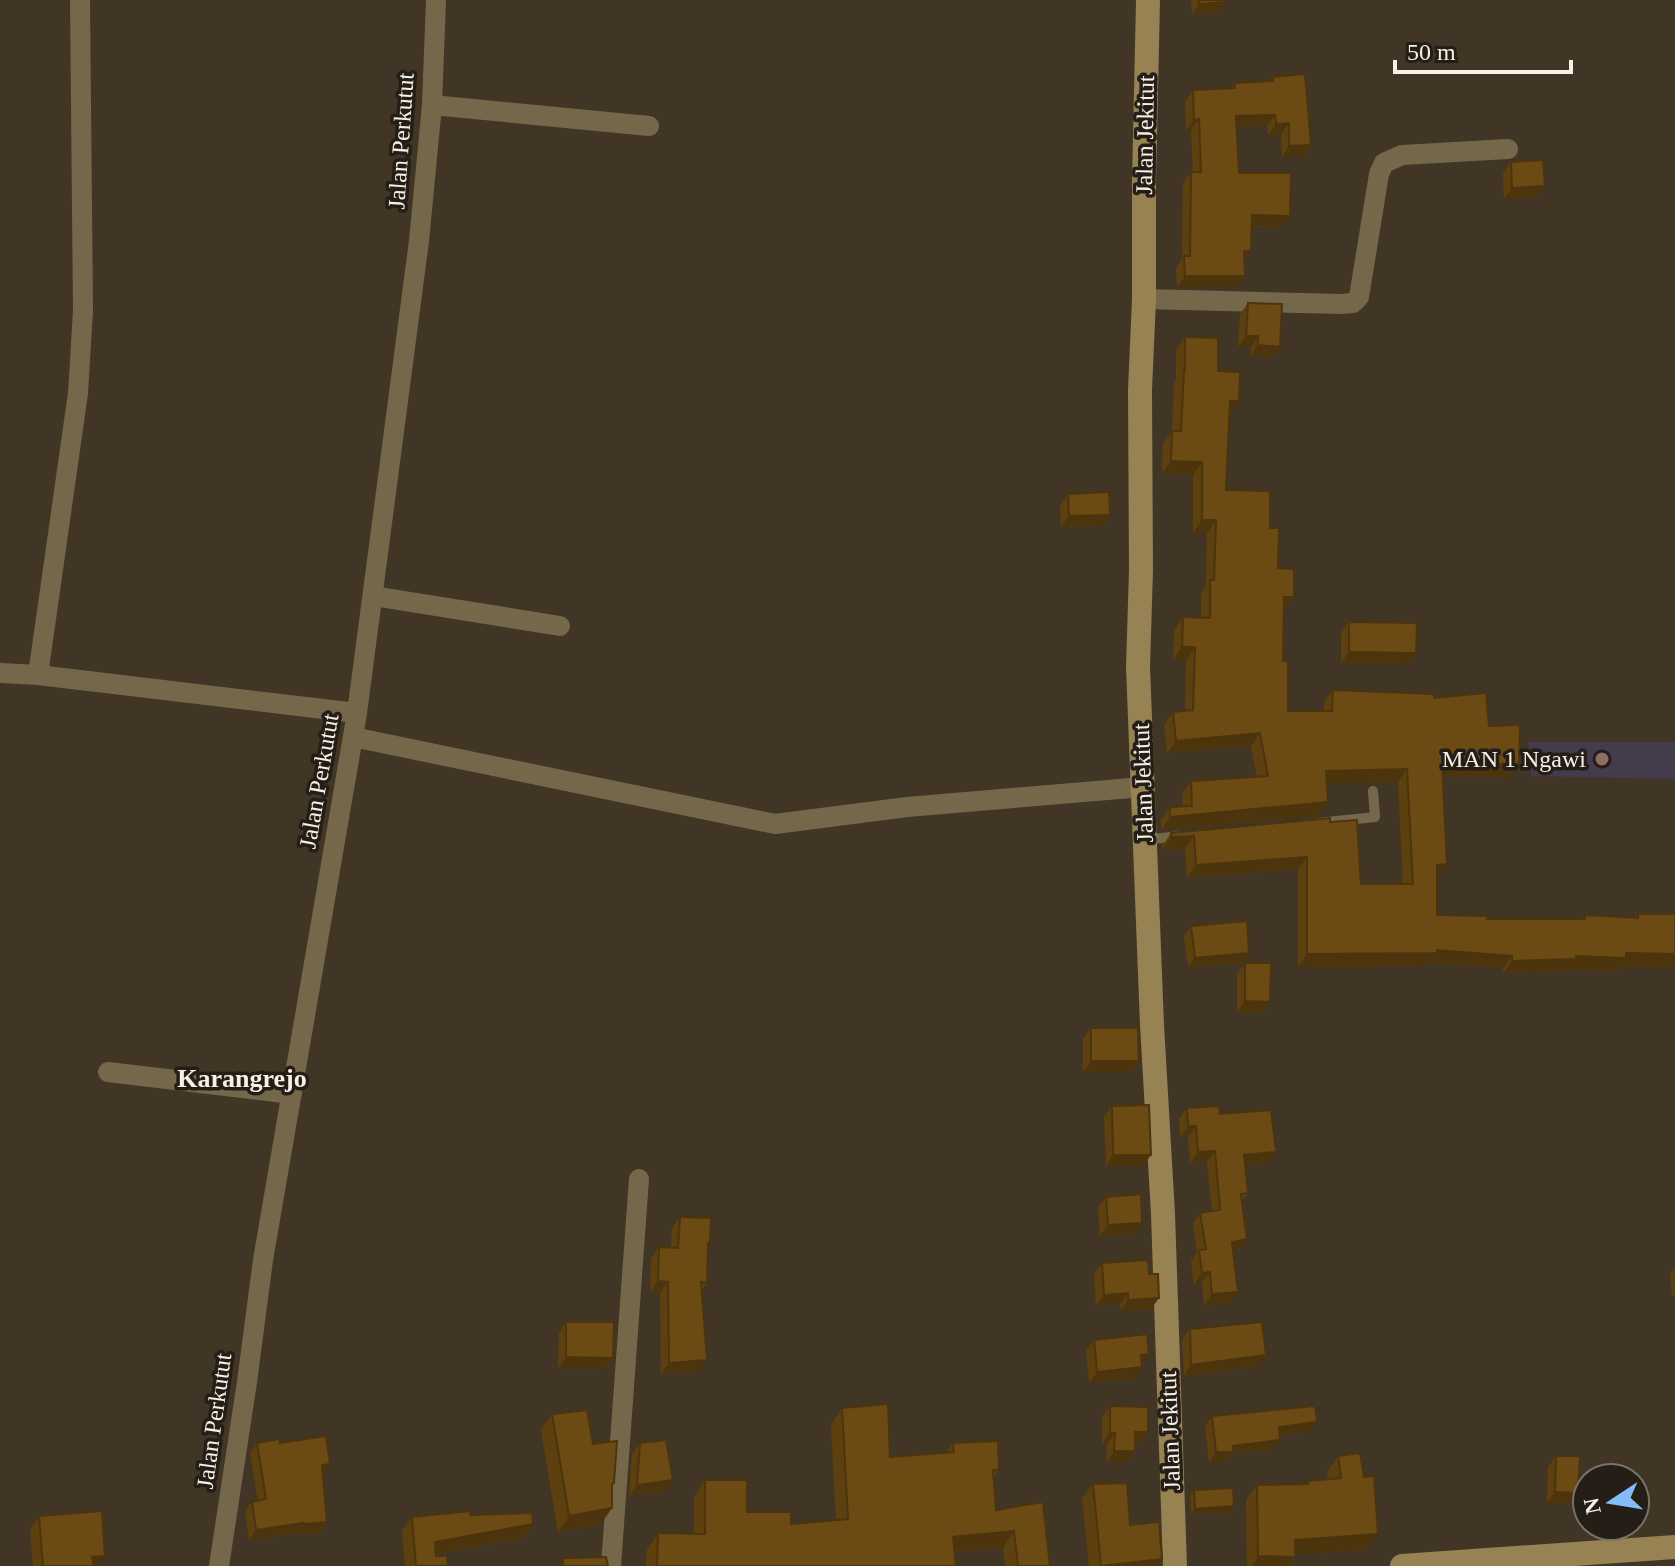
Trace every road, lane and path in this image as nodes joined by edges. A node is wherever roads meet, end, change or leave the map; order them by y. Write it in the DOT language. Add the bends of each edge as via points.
graph roads {
  1 [pos="80,0"];
  2 [pos="436,0"];
  3 [pos="1148,0"];
  4 [pos="432,105"];
  5 [pos="649,126"];
  6 [pos="1508,149"];
  7 [pos="1144,299"];
  8 [pos="373,596"];
  9 [pos="560,626"];
  10 [pos="0,673"];
  11 [pos="38,675"];
  12 [pos="357,713"];
  13 [pos="353,737"];
  14 [pos="1143,787"];
  15 [pos="1373,791"];
  16 [pos="1303,824"];
  17 [pos="1196,835"];
  18 [pos="1145,840"];
  19 [pos="108,1072"];
  20 [pos="292,1094"];
  21 [pos="639,1179"];
  22 [pos="1675,1547"];
  23 [pos="219,1566"];
  24 [pos="611,1566"];
  25 [pos="1175,1566"];
  26 [pos="1402,1566"];
  1 -- 11 [label="street" via="83,311 78,393"];
  2 -- 4 [label="street, Jalan Perkutut"];
  3 -- 7 [label="street, Jalan Jekitut"];
  4 -- 5 [label="street"];
  4 -- 8 [label="street, Jalan Perkutut"];
  6 -- 7 [label="street" via="1402,155 1384,163 1359,297 1353,303"];
  7 -- 14 [label="street, Jalan Jekitut" via="1138,667"];
  8 -- 9 [label="street"];
  8 -- 12 [label="street, Jalan Perkutut"];
  10 -- 11 [label="street"];
  11 -- 12 [label="street"];
  12 -- 13 [label="street, Jalan Perkutut"];
  13 -- 14 [label="street" via="775,824"];
  13 -- 20 [label="street, Jalan Perkutut"];
  14 -- 18 [label="street, Jalan Jekitut"];
  15 -- 16 [label="lane" via="1375,817"];
  17 -- 18 [label="lane"];
  18 -- 25 [label="street, Jalan Jekitut"];
  19 -- 20 [label="street"];
  20 -- 23 [label="street, Jalan Perkutut"];
  21 -- 24 [label="street"];
  22 -- 26 [label="street"];
}
